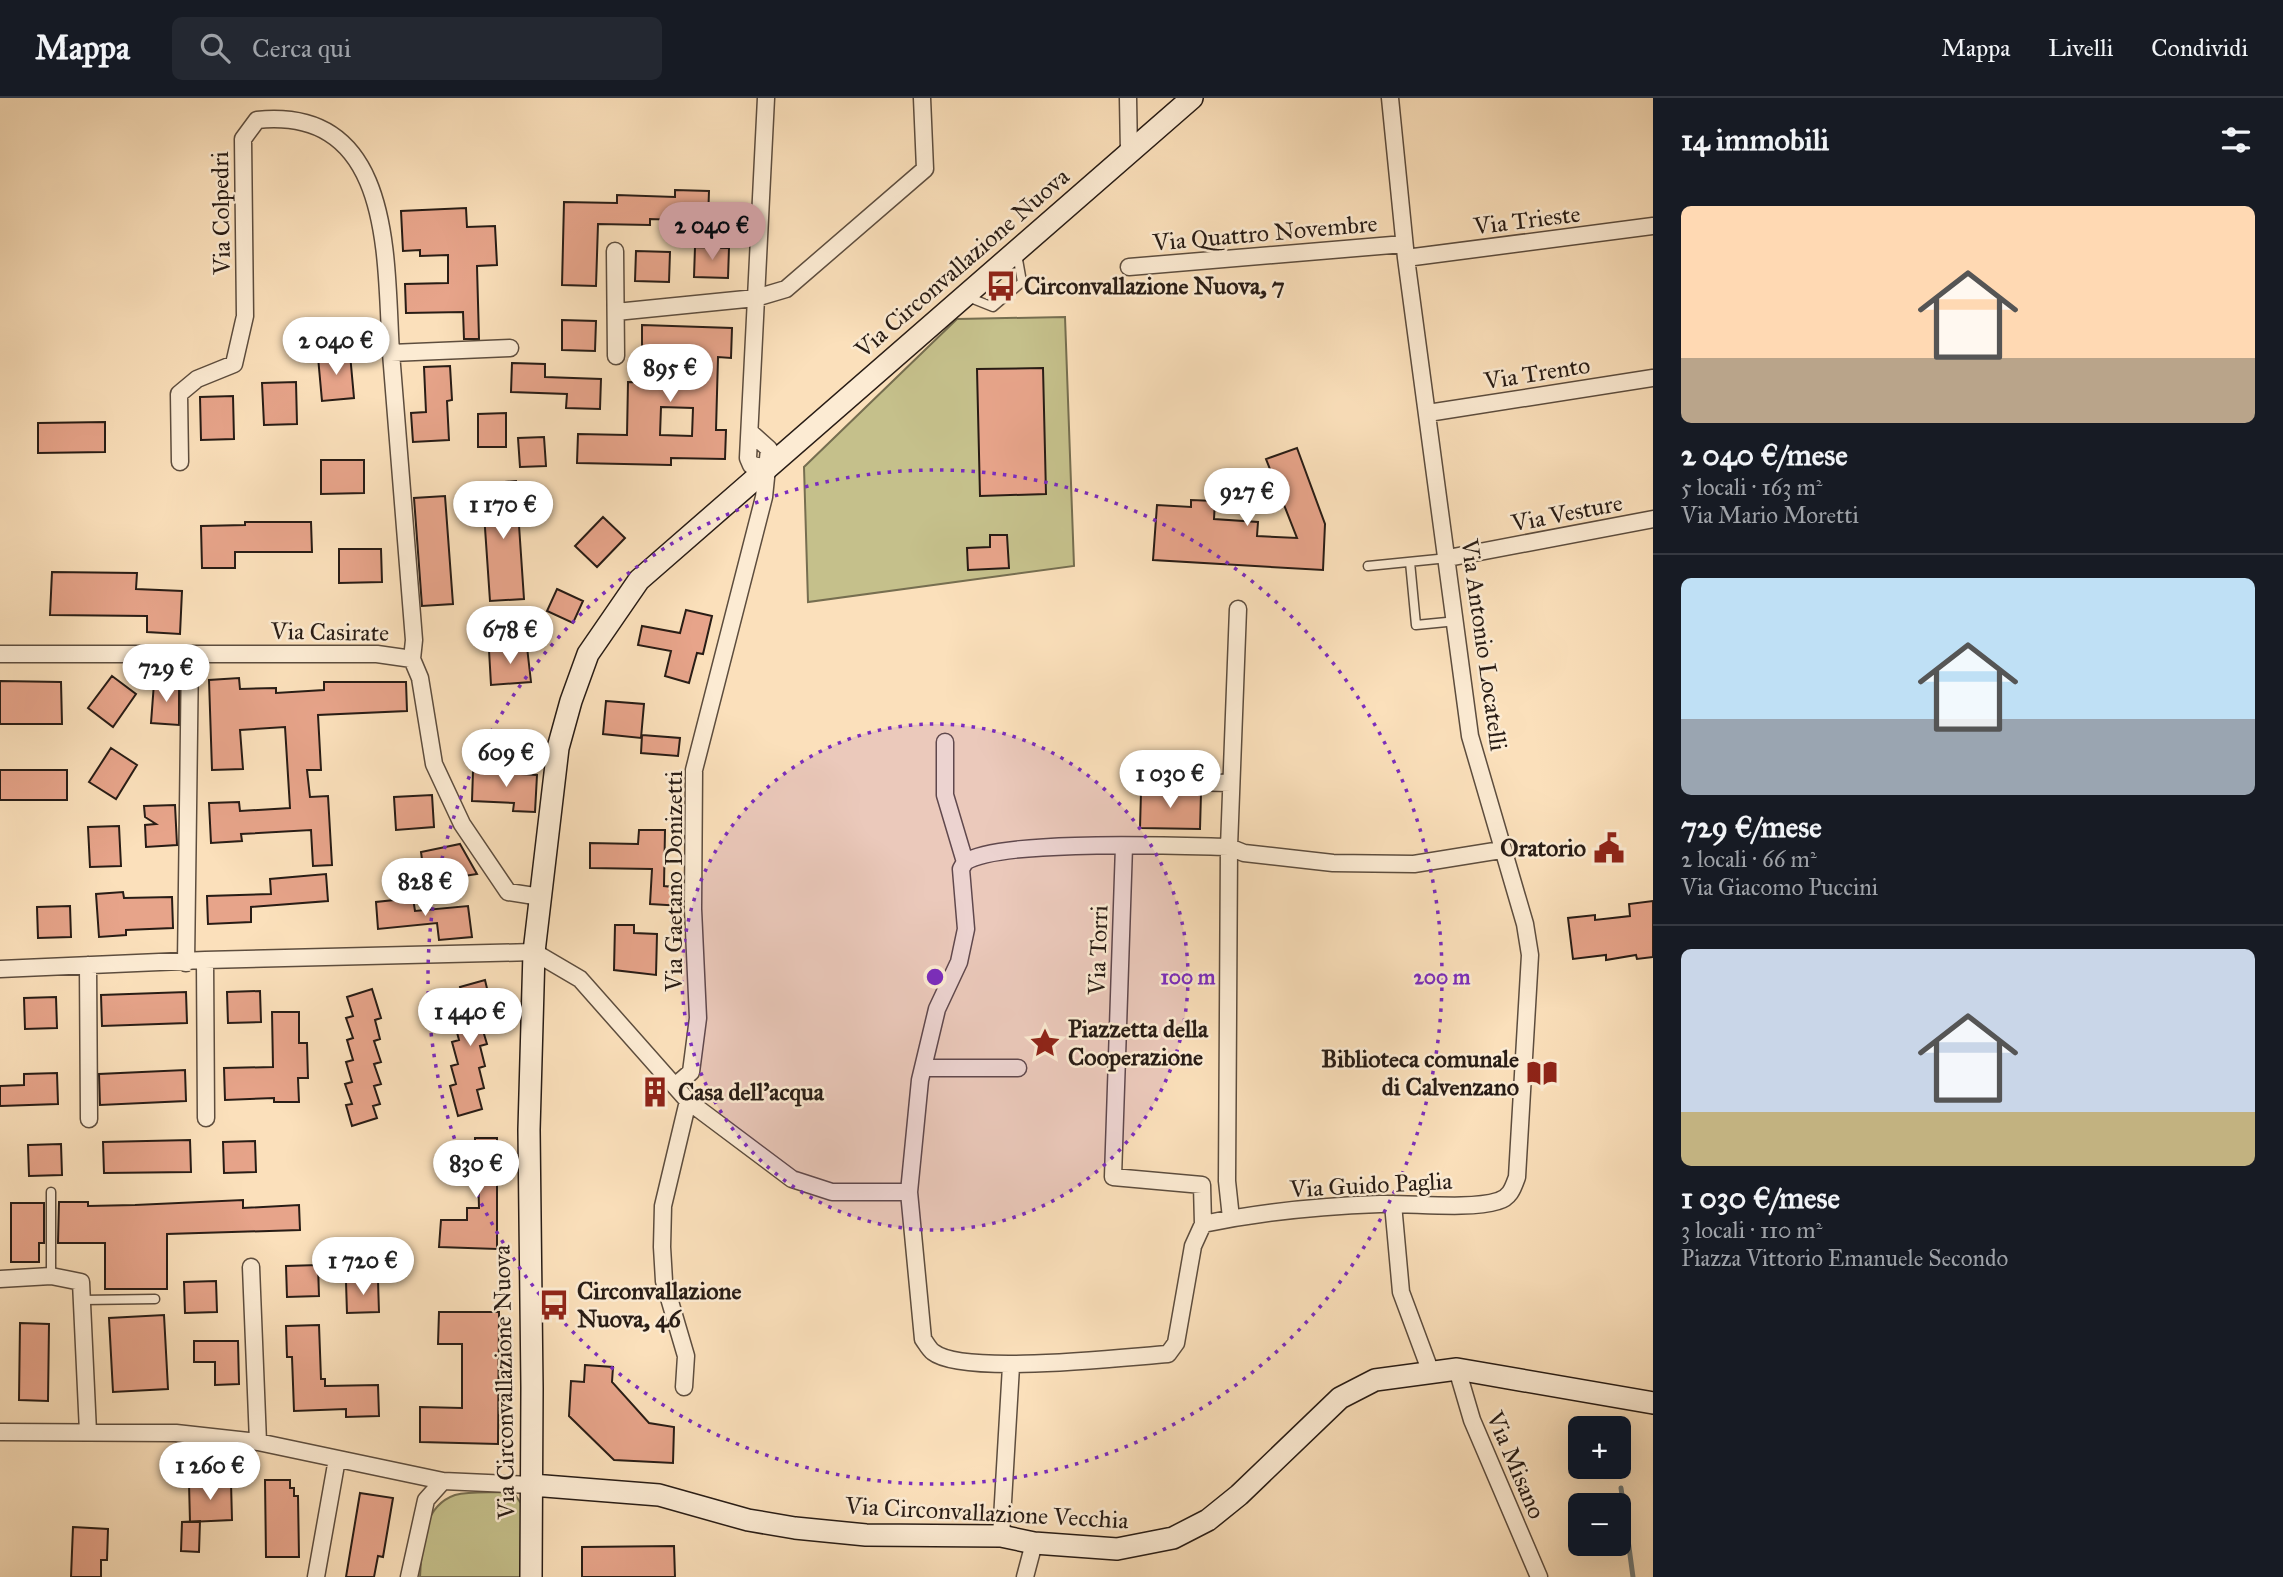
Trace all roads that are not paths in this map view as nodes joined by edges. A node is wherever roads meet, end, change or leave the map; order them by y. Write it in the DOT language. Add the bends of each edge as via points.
graph roads {
  1 [pos="766,98"];
  2 [pos="922,98"];
  3 [pos="1128,98"];
  4 [pos="1192,98"];
  5 [pos="1390,98"];
  6 [pos="1129,153"];
  7 [pos="1653,226"];
  8 [pos="615,251"];
  9 [pos="1405,251"];
  10 [pos="1129,267"];
  11 [pos="756,298"];
  12 [pos="616,312"];
  13 [pos="510,348"];
  14 [pos="391,353"];
  15 [pos="617,356"];
  16 [pos="1653,377"];
  17 [pos="1428,413"];
  18 [pos="180,461"];
  19 [pos="766,467"];
  20 [pos="1653,519"];
  21 [pos="1448,558"];
  22 [pos="1410,562"];
  23 [pos="1368,566"];
  24 [pos="1238,609"];
  25 [pos="1457,621"];
  26 [pos="0,654"];
  27 [pos="190,654"];
  28 [pos="412,659"];
  29 [pos="945,742"];
  30 [pos="1138,781"];
  31 [pos="1231,783"];
  32 [pos="1124,846"];
  33 [pos="1229,847"];
  34 [pos="1501,850"];
  35 [pos="965,862"];
  36 [pos="541,897"];
  37 [pos="534,952"];
  38 [pos="205,960"];
  39 [pos="186,963"];
  40 [pos="88,965"];
  41 [pos="0,969"];
  42 [pos="923,1068"];
  43 [pos="1018,1068"];
  44 [pos="675,1086"];
  45 [pos="688,1101"];
  46 [pos="206,1118"];
  47 [pos="89,1119"];
  48 [pos="51,1192"];
  49 [pos="909,1192"];
  50 [pos="1511,1194"];
  51 [pos="1393,1204"];
  52 [pos="1231,1218"];
  53 [pos="1203,1224"];
  54 [pos="251,1267"];
  55 [pos="51,1276"];
  56 [pos="0,1279"];
  57 [pos="155,1299"];
  58 [pos="82,1300"];
  59 [pos="1011,1366"];
  60 [pos="1457,1369"];
  61 [pos="1430,1370"];
  62 [pos="684,1387"];
  63 [pos="1653,1403"];
  64 [pos="0,1432"];
  65 [pos="88,1432"];
  66 [pos="258,1442"];
  67 [pos="337,1459"];
  68 [pos="443,1480"];
  69 [pos="532,1485"];
  70 [pos="1001,1536"];
  71 [pos="1034,1543"];
  72 [pos="316,1577"];
  73 [pos="410,1577"];
  74 [pos="531,1577"];
  75 [pos="1024,1577"];
  76 [pos="1539,1577"];
  1 -- 11 [label="street"];
  2 -- 11 [label="street" via="925,169 786,289"];
  3 -- 6 [label="street"];
  4 -- 6 [label="main road, Via Circonvallazione Nuova"];
  5 -- 9 [label="street, Via Antonio Locatelli"];
  6 -- 19 [label="main road, Via Circonvallazione Nuova"];
  7 -- 9 [label="street, Via Trieste"];
  8 -- 12 [label="street"];
  9 -- 10 [label="street, Via Quattro Novembre"];
  9 -- 17 [label="street, Via Antonio Locatelli"];
  11 -- 12 [label="street"];
  11 -- 19 [label="street" via="750,432 769,449"];
  12 -- 15 [label="street"];
  13 -- 14 [label="street"];
  14 -- 18 [label="street, Via Colpedri" via="382,219 360,161 314,125 278,118 257,120 243,138 242,339 234,364 197,379 179,394"];
  14 -- 28 [label="street, Via Colpedri"];
  16 -- 17 [label="street, Via Trento"];
  17 -- 21 [label="street, Via Antonio Locatelli"];
  19 -- 36 [label="main road, Via Circonvallazione Nuova" via="639,580 588,654 558,748"];
  19 -- 44 [label="street, Via Gaetano Donizetti" via="764,497 694,771 692,909 698,1018 691,1072"];
  20 -- 21 [label="street, Via Vesture"];
  21 -- 22 [label="lane"];
  21 -- 25 [label="street, Via Antonio Locatelli"];
  22 -- 23 [label="lane"];
  22 -- 25 [label="lane" via="1416,625"];
  24 -- 31 [label="street"];
  25 -- 34 [label="street, Via Antonio Locatelli" via="1470,736"];
  26 -- 27 [label="street, Via Casirate"];
  27 -- 28 [label="street, Via Casirate" via="377,654"];
  27 -- 39 [label="street"];
  28 -- 36 [label="street, Via Casirate" via="420,678 434,764 462,824 508,892"];
  29 -- 35 [label="street" via="946,794"];
  30 -- 31 [label="street"];
  31 -- 33 [label="street"];
  32 -- 33 [label="street"];
  32 -- 35 [label="street" via="989,852"];
  32 -- 53 [label="street, Via Torri" via="1113,1177 1202,1185"];
  33 -- 34 [label="street" via="1244,853 1333,863 1414,863"];
  33 -- 52 [label="street" via="1227,1181"];
  34 -- 50 [label="street, Via Antonio Locatelli" via="1530,955 1524,1101 1517,1177"];
  35 -- 42 [label="street" via="961,869 966,929 959,962 937,1009"];
  36 -- 37 [label="main road, Via Circonvallazione Nuova"];
  37 -- 38 [label="street"];
  37 -- 44 [label="street" via="580,979"];
  37 -- 69 [label="main road, Via Circonvallazione Nuova" via="529,1130"];
  38 -- 39 [label="street"];
  38 -- 46 [label="street"];
  39 -- 40 [label="street"];
  40 -- 41 [label="street"];
  40 -- 47 [label="street"];
  42 -- 43 [label="street"];
  42 -- 49 [label="street"];
  44 -- 45 [label="street"];
  45 -- 49 [label="street" via="792,1179 832,1192"];
  45 -- 62 [label="street" via="663,1206 662,1247 664,1281 686,1356"];
  48 -- 55 [label="lane"];
  49 -- 59 [label="street" via="923,1339 943,1357"];
  50 -- 51 [label="street, Via Guido Paglia" via="1481,1205"];
  51 -- 52 [label="street, Via Guido Paglia"];
  51 -- 61 [label="street" via="1401,1292"];
  52 -- 53 [label="street, Via Guido Paglia"];
  53 -- 59 [label="street" via="1193,1246 1176,1343 1168,1354"];
  54 -- 66 [label="street"];
  55 -- 56 [label="street"];
  55 -- 58 [label="street" via="81,1282"];
  57 -- 58 [label="lane"];
  58 -- 65 [label="street"];
  59 -- 70 [label="street"];
  60 -- 61 [label="main road, Via Circonvallazione Vecchia"];
  60 -- 63 [label="main road, Via Circonvallazione Vecchia"];
  60 -- 76 [label="street, Via Misano" via="1469,1412"];
  61 -- 71 [label="main road, Via Circonvallazione Vecchia" via="1375,1380 1340,1398 1239,1495 1208,1520 1173,1538 1117,1549"];
  64 -- 65 [label="street"];
  65 -- 66 [label="street" via="176,1433"];
  66 -- 67 [label="street"];
  67 -- 68 [label="street"];
  67 -- 72 [label="street"];
  68 -- 69 [label="street"];
  68 -- 73 [label="street" via="426,1500"];
  69 -- 70 [label="main road, Via Circonvallazione Vecchia" via="659,1495 748,1521 866,1535"];
  69 -- 74 [label="main road, Via Circonvallazione Nuova"];
  70 -- 71 [label="main road, Via Circonvallazione Vecchia"];
  71 -- 75 [label="street"];
}
